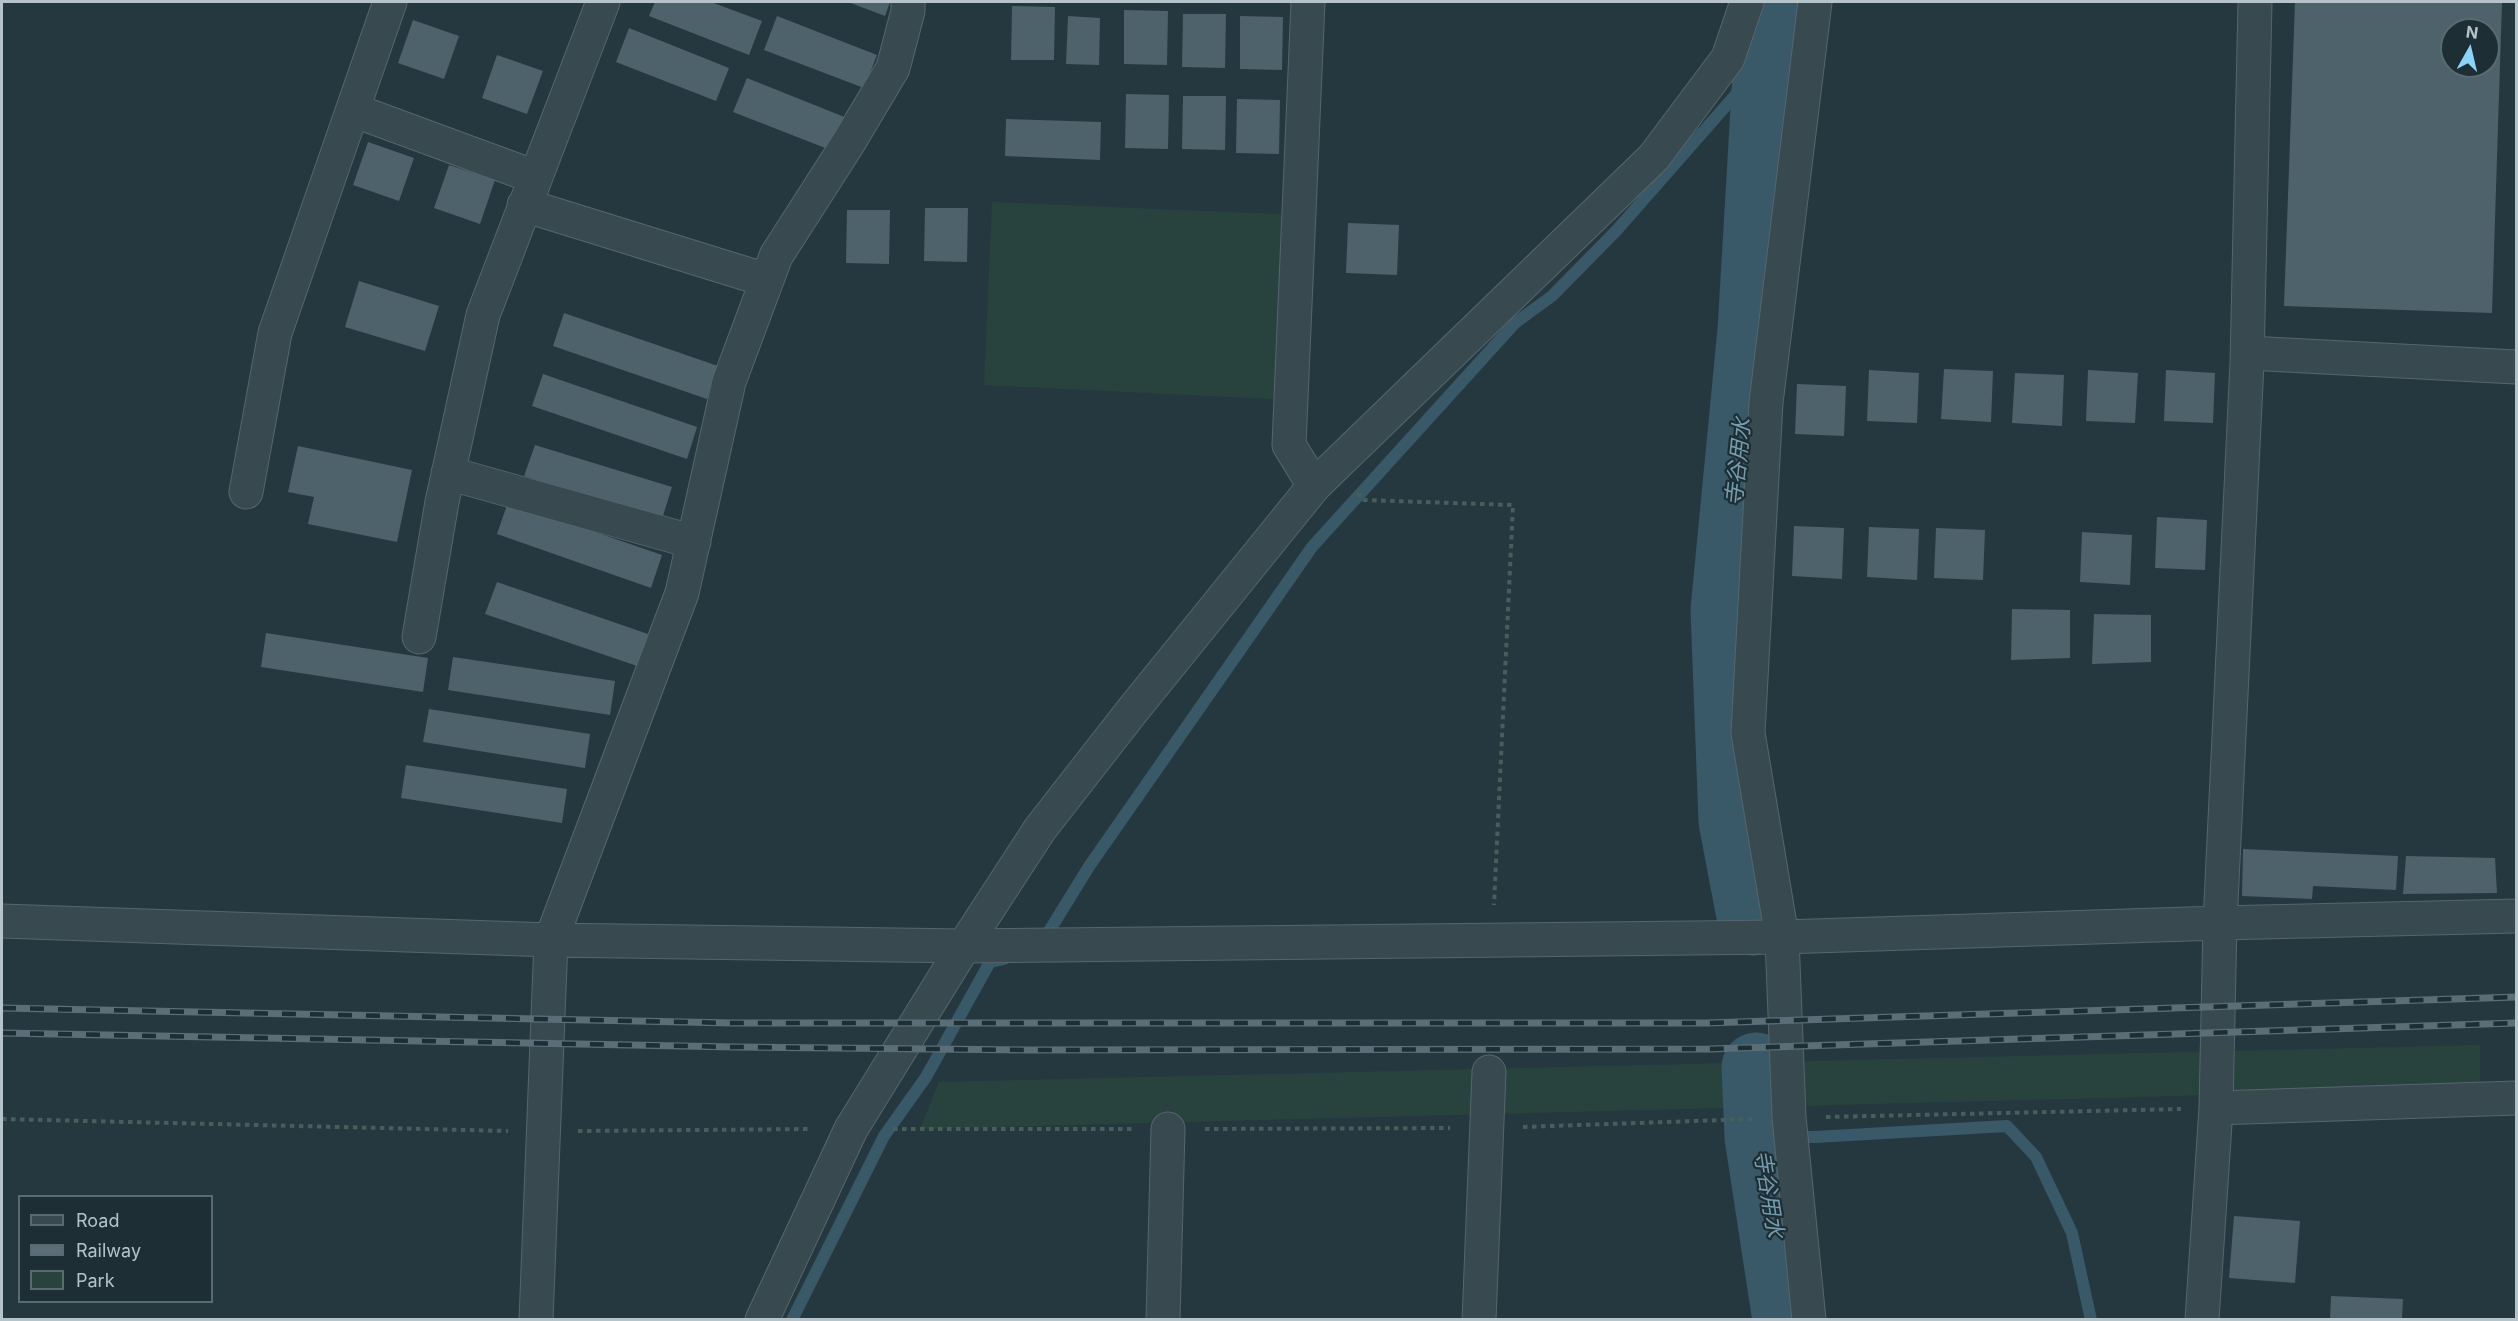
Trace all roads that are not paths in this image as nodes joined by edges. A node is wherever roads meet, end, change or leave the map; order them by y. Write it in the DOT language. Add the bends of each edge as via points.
graph roads {
  1 [pos="390,2"];
  2 [pos="603,2"];
  3 [pos="908,2"];
  4 [pos="1308,2"];
  5 [pos="1747,2"];
  6 [pos="1815,2"];
  7 [pos="2255,2"];
  8 [pos="353,110"];
  9 [pos="529,191"];
  10 [pos="766,280"];
  11 [pos="2248,352"];
  12 [pos="2517,368"];
  13 [pos="448,473"];
  14 [pos="1323,477"];
  15 [pos="246,492"];
  16 [pos="694,542"];
  17 [pos="419,637"];
  18 [pos="2517,916"];
  19 [pos="2,921"];
  20 [pos="2220,923"];
  21 [pos="1782,937"];
  22 [pos="551,940"];
  23 [pos="964,946"];
  24 [pos="1489,1072"];
  25 [pos="2517,1098"];
  26 [pos="2216,1108"];
  27 [pos="1168,1129"];
  28 [pos="536,1320"];
  29 [pos="762,1320"];
  30 [pos="1163,1320"];
  31 [pos="1479,1320"];
  32 [pos="1809,1320"];
  33 [pos="2202,1320"];
  1 -- 8 [label="street"];
  2 -- 9 [label="street"];
  3 -- 10 [label="street" via="893,69 776,255"];
  4 -- 14 [label="street" via="1289,445"];
  5 -- 14 [label="street" via="1728,58 1654,157"];
  6 -- 21 [label="street" via="1766,403 1748,733"];
  7 -- 11 [label="street"];
  8 -- 9 [label="street"];
  8 -- 15 [label="street" via="275,333"];
  9 -- 10 [label="street"];
  9 -- 13 [label="street" via="483,315"];
  10 -- 16 [label="street" via="729,382"];
  11 -- 12 [label="street"];
  11 -- 20 [label="street"];
  13 -- 16 [label="street"];
  13 -- 17 [label="street"];
  14 -- 23 [label="street" via="1040,829"];
  16 -- 22 [label="street" via="682,593"];
  18 -- 20 [label="street"];
  19 -- 22 [label="street"];
  20 -- 21 [label="street"];
  20 -- 26 [label="street"];
  21 -- 23 [label="street"];
  21 -- 32 [label="street" via="1789,1118"];
  22 -- 23 [label="street"];
  22 -- 28 [label="street"];
  23 -- 29 [label="street" via="851,1129"];
  24 -- 31 [label="street"];
  25 -- 26 [label="street"];
  26 -- 33 [label="street"];
  27 -- 30 [label="street"];
}
